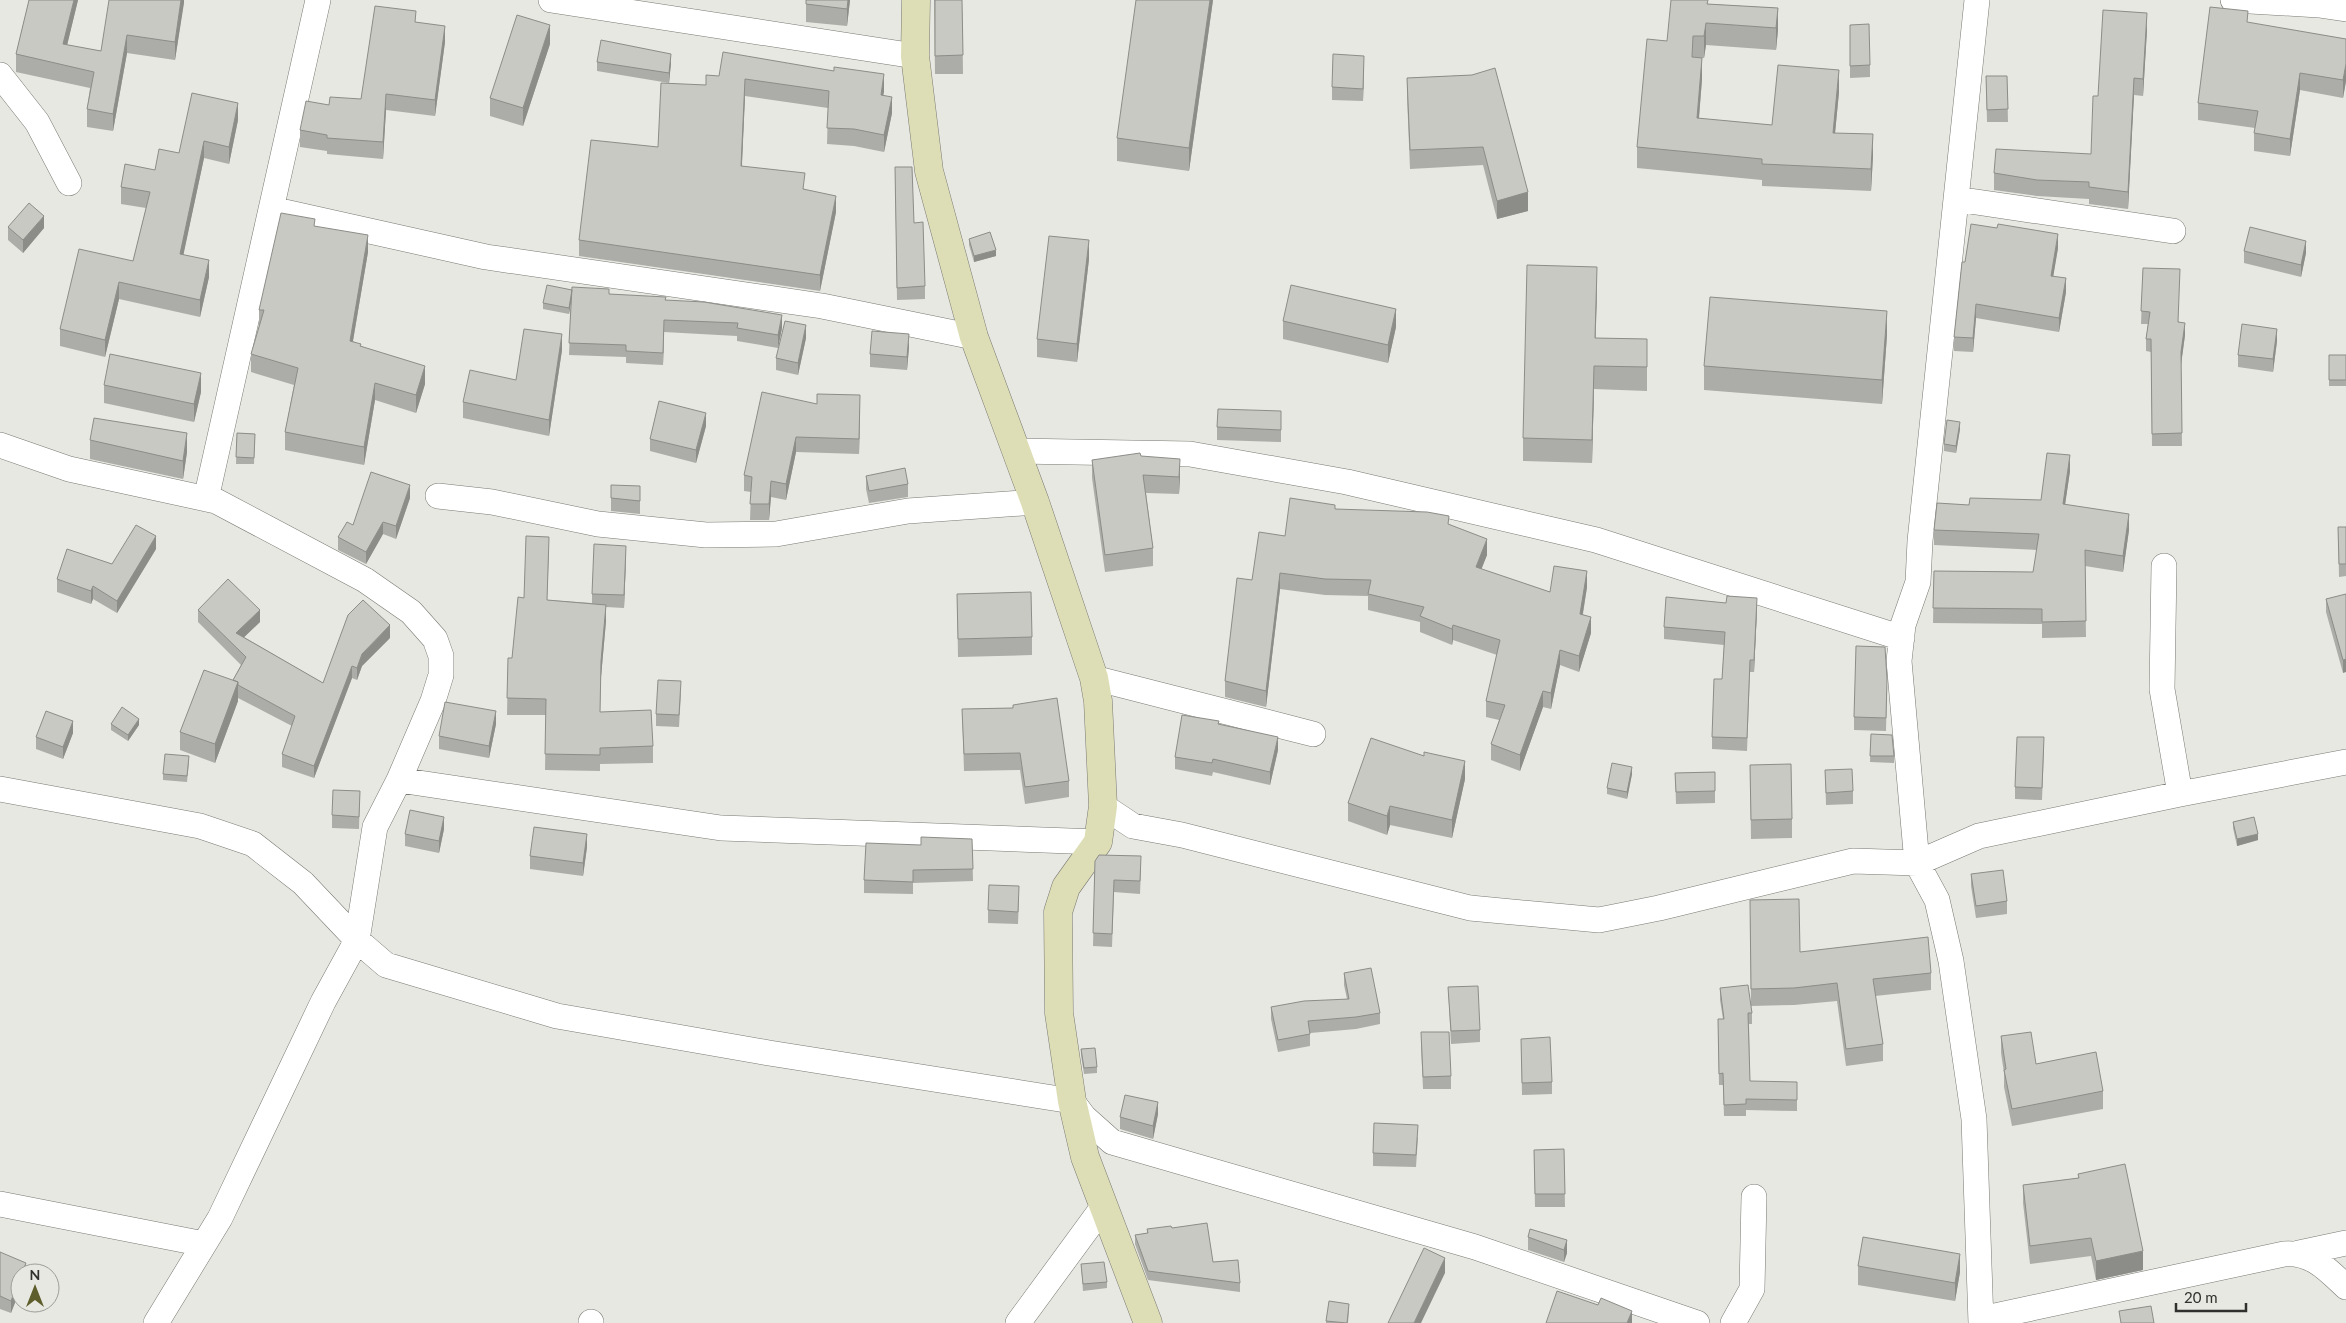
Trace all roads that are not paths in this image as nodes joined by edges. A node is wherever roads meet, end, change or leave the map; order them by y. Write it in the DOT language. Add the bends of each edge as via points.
graph roads {
  1 [pos="318,0"];
  2 [pos="551,0"];
  3 [pos="916,0"];
  4 [pos="1977,0"];
  5 [pos="2233,0"];
  6 [pos="2346,9"];
  7 [pos="915,56"];
  8 [pos="0,75"];
  9 [pos="69,182"];
  10 [pos="1956,199"];
  11 [pos="271,209"];
  12 [pos="2173,230"];
  13 [pos="974,336"];
  14 [pos="0,446"];
  15 [pos="1016,451"];
  16 [pos="438,496"];
  17 [pos="206,499"];
  18 [pos="1035,502"];
  19 [pos="2164,566"];
  20 [pos="1902,638"];
  21 [pos="1094,678"];
  22 [pos="1313,734"];
  23 [pos="2346,762"];
  24 [pos="399,780"];
  25 [pos="0,789"];
  26 [pos="2180,794"];
  27 [pos="1103,806"];
  28 [pos="1098,842"];
  29 [pos="1917,863"];
  30 [pos="356,940"];
  31 [pos="1072,1101"];
  32 [pos="1754,1197"];
  33 [pos="0,1204"];
  34 [pos="1103,1207"];
  35 [pos="2346,1242"];
  36 [pos="204,1244"];
  37 [pos="2299,1253"];
  38 [pos="2346,1287"];
  39 [pos="1981,1321"];
  40 [pos="156,1323"];
  41 [pos="1018,1323"];
  42 [pos="1148,1323"];
  43 [pos="1697,1323"];
  44 [pos="1732,1323"];
  1 -- 11 [label="street"];
  2 -- 7 [label="street"];
  3 -- 7 [label="street"];
  4 -- 10 [label="street"];
  5 -- 6 [label="street"];
  7 -- 13 [label="street" via="929,171"];
  8 -- 9 [label="street" via="37,122"];
  10 -- 12 [label="street"];
  10 -- 20 [label="street" via="1918,582 1903,625"];
  11 -- 13 [label="street" via="486,257 822,306"];
  11 -- 17 [label="street"];
  13 -- 15 [label="street"];
  14 -- 17 [label="street" via="69,469"];
  15 -- 18 [label="street"];
  15 -- 20 [label="street" via="1190,454 1347,482 1596,540"];
  16 -- 18 [label="street" via="492,502 598,524 706,535 776,534 908,510"];
  17 -- 24 [label="street" via="216,501 365,580 411,612 434,639 442,656 441,675"];
  18 -- 21 [label="street"];
  19 -- 26 [label="street" via="2162,689"];
  20 -- 29 [label="street" via="1899,661"];
  21 -- 22 [label="street"];
  21 -- 27 [label="street"];
  23 -- 26 [label="street"];
  24 -- 28 [label="street" via="720,828"];
  24 -- 30 [label="street" via="375,827"];
  25 -- 30 [label="street" via="200,826 254,844 303,883"];
  26 -- 29 [label="street" via="1979,836"];
  27 -- 28 [label="street"];
  27 -- 29 [label="street" via="1133,826 1182,835 1470,908 1599,920 1854,861"];
  28 -- 31 [label="street" via="1066,887 1058,912 1059,1013"];
  29 -- 39 [label="street" via="1937,900 1952,961 1974,1119"];
  30 -- 31 [label="street" via="386,965 557,1016"];
  30 -- 36 [label="street" via="220,1218"];
  31 -- 34 [label="street" via="1085,1157"];
  31 -- 43 [label="street" via="1084,1117 1112,1142 1475,1246"];
  32 -- 44 [label="street" via="1752,1289"];
  33 -- 36 [label="street"];
  34 -- 41 [label="street"];
  34 -- 42 [label="street"];
  35 -- 37 [label="street"];
  36 -- 40 [label="street"];
  37 -- 38 [label="street" via="2322,1266"];
  37 -- 39 [label="street"];
}
